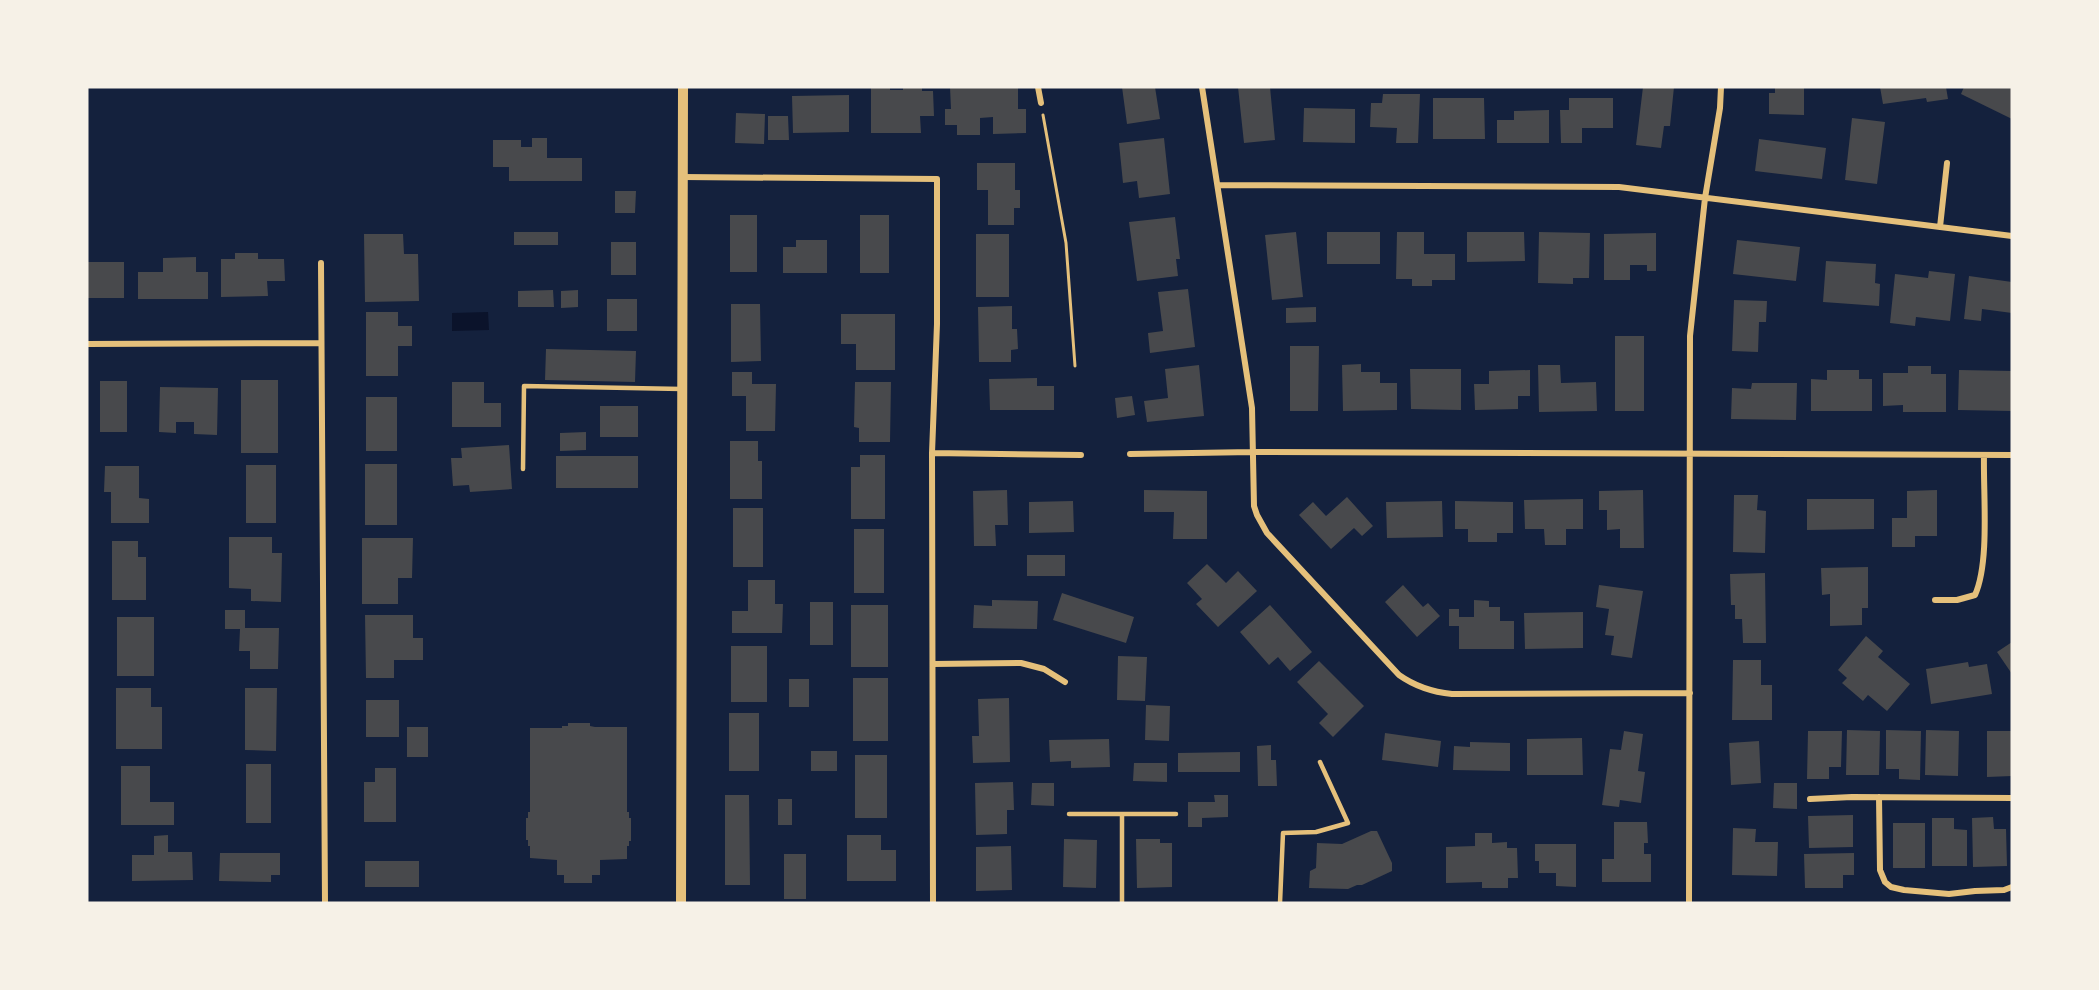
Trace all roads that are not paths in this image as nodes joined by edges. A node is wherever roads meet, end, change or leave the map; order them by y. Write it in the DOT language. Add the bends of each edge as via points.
graph roads {
  1 [pos="683,87"];
  2 [pos="1038,87"];
  3 [pos="1202,87"];
  4 [pos="1721,87"];
  5 [pos="1041,103"];
  6 [pos="1947,162"];
  7 [pos="683,177"];
  8 [pos="1218,185"];
  9 [pos="1705,198"];
  10 [pos="1940,227"];
  11 [pos="2012,236"];
  12 [pos="321,263"];
  13 [pos="87,344"];
  14 [pos="321,344"];
  15 [pos="682,389"];
  16 [pos="1253,452"];
  17 [pos="932,453"];
  18 [pos="1130,454"];
  19 [pos="1081,455"];
  20 [pos="1690,455"];
  21 [pos="1984,455"];
  22 [pos="2012,455"];
  23 [pos="523,469"];
  24 [pos="1935,600"];
  25 [pos="933,664"];
  26 [pos="1065,682"];
  27 [pos="1690,693"];
  28 [pos="1320,762"];
  29 [pos="1879,797"];
  30 [pos="2012,798"];
  31 [pos="1810,799"];
  32 [pos="1069,814"];
  33 [pos="1122,814"];
  34 [pos="1176,814"];
  35 [pos="2012,887"];
  36 [pos="1949,894"];
  37 [pos="325,903"];
  38 [pos="681,903"];
  39 [pos="933,903"];
  40 [pos="1122,903"];
  41 [pos="1280,903"];
  42 [pos="1689,903"];
  43 [pos="1949,903"];
  1 -- 7 [label="street"];
  2 -- 5 [label="street"];
  3 -- 8 [label="street"];
  4 -- 9 [label="street"];
  6 -- 10 [label="street"];
  7 -- 15 [label="street"];
  7 -- 17 [label="street" via="937,179"];
  8 -- 9 [label="street" via="1619,187"];
  8 -- 16 [label="street" via="1252,408"];
  9 -- 10 [label="street"];
  9 -- 20 [label="street" via="1690,336"];
  10 -- 11 [label="street"];
  12 -- 14 [label="street"];
  13 -- 14 [label="street"];
  14 -- 37 [label="street"];
  15 -- 23 [label="lane" via="524,386"];
  15 -- 38 [label="street"];
  16 -- 18 [label="street"];
  16 -- 20 [label="street"];
  16 -- 27 [label="street" via="1254,506 1267,533 1399,675 1415,686 1452,694"];
  17 -- 19 [label="street"];
  17 -- 25 [label="street"];
  20 -- 21 [label="street"];
  20 -- 27 [label="street"];
  21 -- 22 [label="street"];
  21 -- 24 [label="street" via="1981,582 1975,595"];
  25 -- 26 [label="street" via="1022,663 1044,669"];
  25 -- 39 [label="street"];
  27 -- 42 [label="street"];
  28 -- 41 [label="lane" via="1348,823 1316,832 1283,833"];
  29 -- 30 [label="street"];
  29 -- 31 [label="street"];
  29 -- 36 [label="street" via="1880,864 1886,882 1897,889"];
  32 -- 33 [label="lane"];
  33 -- 34 [label="lane"];
  33 -- 40 [label="lane"];
  35 -- 36 [label="street"];
  36 -- 43 [label="street"];
}
